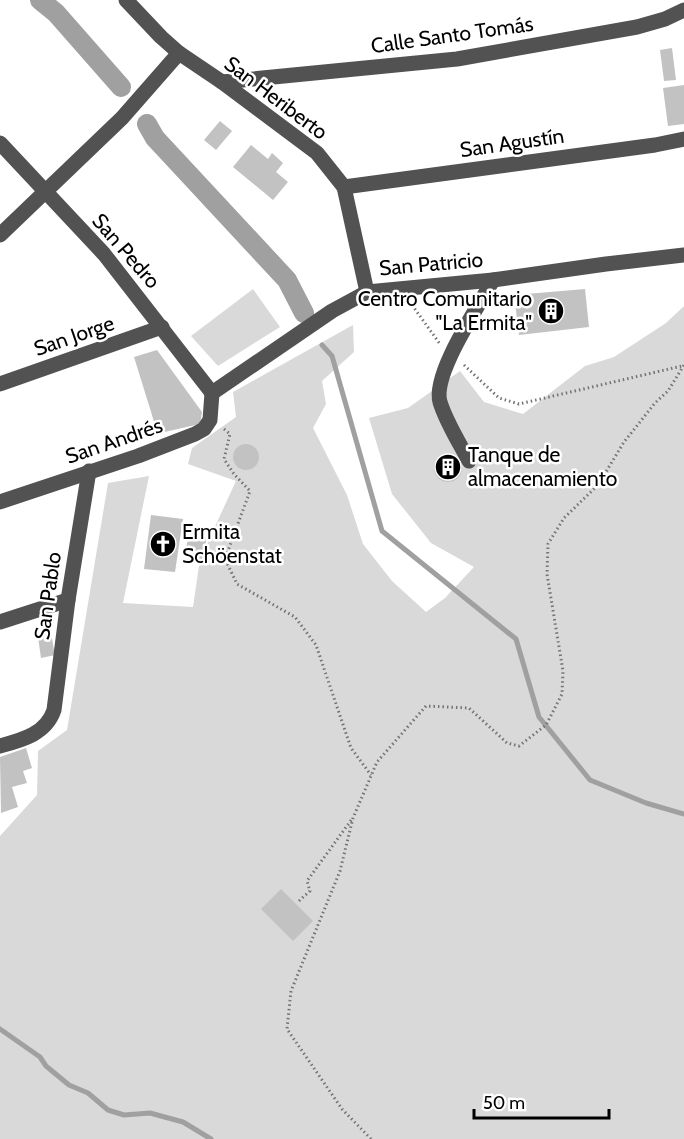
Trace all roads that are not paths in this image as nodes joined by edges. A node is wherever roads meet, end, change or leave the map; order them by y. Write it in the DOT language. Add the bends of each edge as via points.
graph roads {
  1 [pos="126,0"];
  2 [pos="684,10"];
  3 [pos="179,53"];
  4 [pos="222,82"];
  5 [pos="684,139"];
  6 [pos="0,143"];
  7 [pos="344,187"];
  8 [pos="45,192"];
  9 [pos="0,235"];
  10 [pos="684,255"];
  11 [pos="493,280"];
  12 [pos="367,292"];
  13 [pos="162,327"];
  14 [pos="0,384"];
  15 [pos="212,393"];
  16 [pos="469,460"];
  17 [pos="89,471"];
  18 [pos="0,502"];
  19 [pos="68,600"];
  20 [pos="0,622"];
  21 [pos="0,746"];
  1 -- 3 [label="street, San Heriberto"];
  2 -- 4 [label="street, Calle Santo Tomás" via="637,27 457,59"];
  3 -- 4 [label="street, San Heriberto"];
  3 -- 8 [label="street" via="122,118"];
  4 -- 7 [label="street, San Heriberto" via="316,153"];
  5 -- 7 [label="street, San Agustín"];
  6 -- 8 [label="street, San Pedro"];
  7 -- 12 [label="street, San Heriberto"];
  8 -- 9 [label="street"];
  8 -- 13 [label="street, San Pedro" via="104,254"];
  10 -- 11 [label="street, San Patricio"];
  11 -- 12 [label="street, San Patricio"];
  11 -- 16 [label="street" via="441,379 439,400"];
  12 -- 15 [label="street, San Patricio" via="332,311"];
  13 -- 14 [label="street, San Jorge"];
  13 -- 15 [label="street, San Pedro"];
  15 -- 17 [label="street, San Andrés" via="210,420 204,429 178,442"];
  17 -- 18 [label="street, San Andrés"];
  17 -- 19 [label="street, San Pablo"];
  19 -- 20 [label="street"];
  19 -- 21 [label="street, San Pablo" via="54,710 47,724 26,738"];
}
